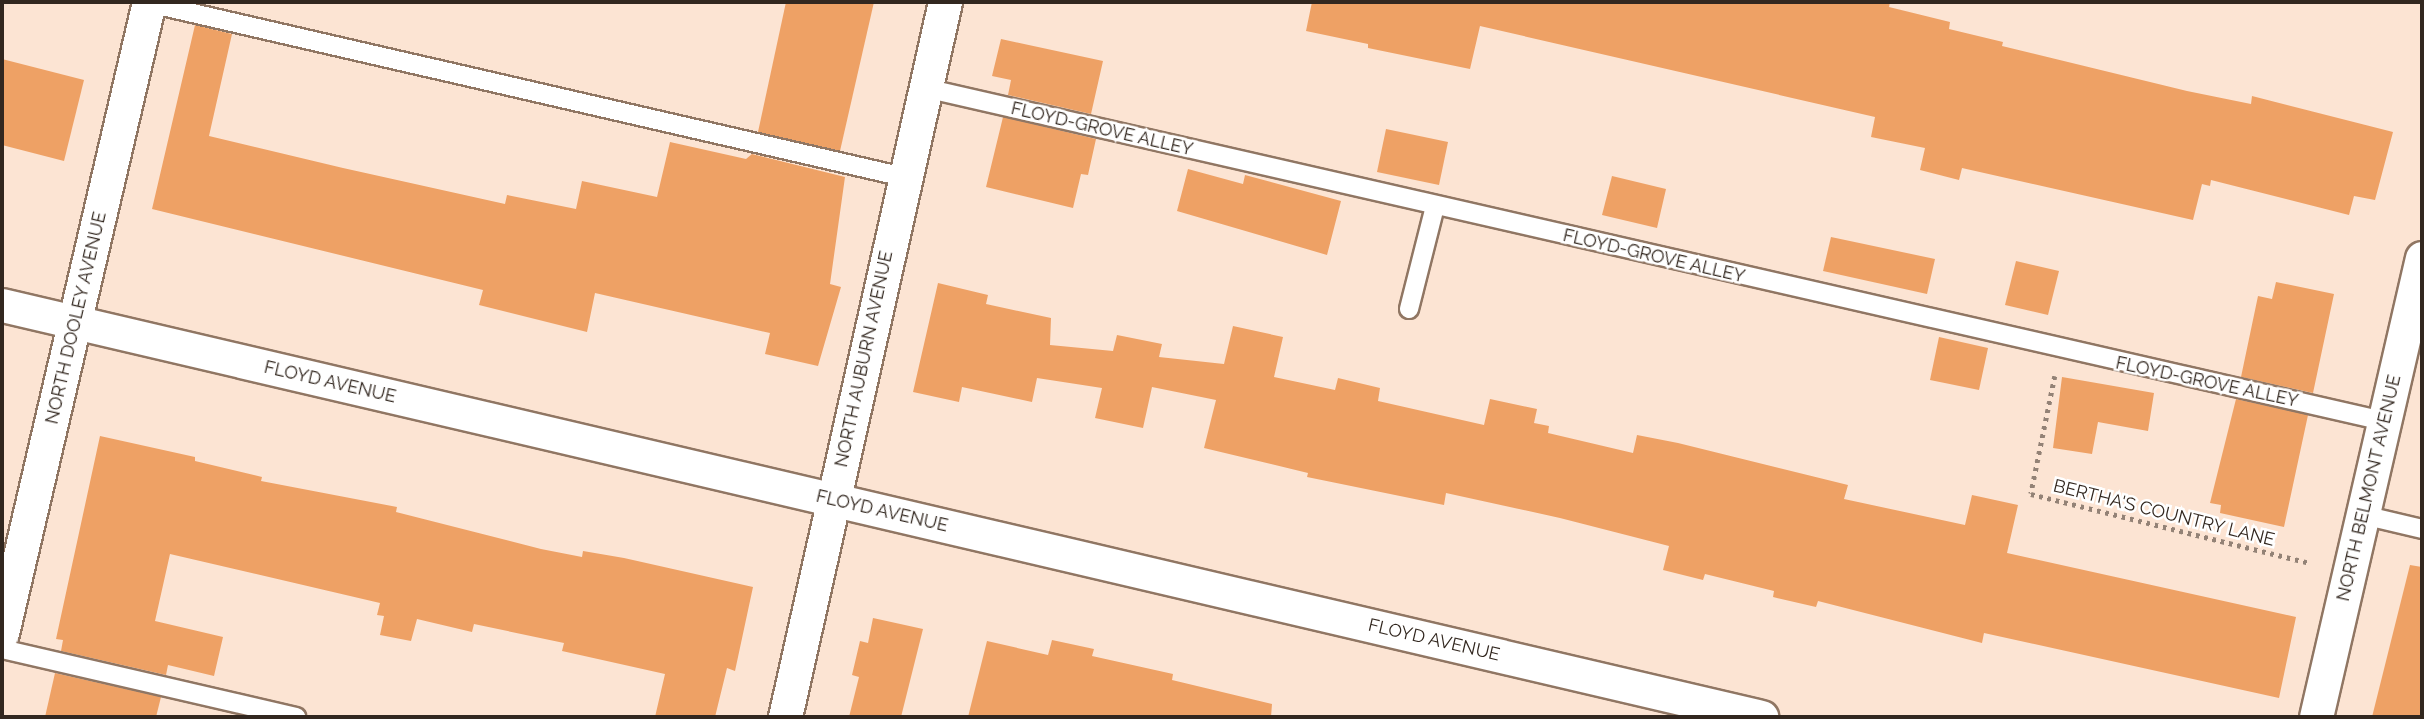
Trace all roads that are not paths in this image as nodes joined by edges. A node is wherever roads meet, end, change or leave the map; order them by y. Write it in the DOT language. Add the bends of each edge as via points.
graph roads {
  1 [pos="149,2"];
  2 [pos="945,2"];
  3 [pos="925,88"];
  4 [pos="904,177"];
  5 [pos="1435,206"];
  6 [pos="2422,258"];
  7 [pos="2,305"];
  8 [pos="1409,309"];
  9 [pos="74,322"];
  10 [pos="2413,336"];
  11 [pos="2385,421"];
  12 [pos="833,500"];
  13 [pos="2363,515"];
  14 [pos="2422,529"];
  15 [pos="2,633"];
  16 [pos="2,649"];
  17 [pos="296,717"];
  18 [pos="785,717"];
  19 [pos="1761,717"];
  20 [pos="2316,717"];
  1 -- 4 [label="lane"];
  1 -- 9 [label="street, NORTH DOOLEY AVENUE"];
  2 -- 3 [label="street, NORTH AUBURN AVENUE"];
  3 -- 4 [label="street, NORTH AUBURN AVENUE"];
  3 -- 5 [label="lane, FLOYD-GROVE ALLEY"];
  4 -- 12 [label="street, NORTH AUBURN AVENUE"];
  5 -- 8 [label="lane"];
  5 -- 11 [label="lane, FLOYD-GROVE ALLEY"];
  6 -- 10 [label="street, NORTH BELMONT AVENUE"];
  7 -- 9 [label="street, FLOYD AVENUE"];
  9 -- 12 [label="street, FLOYD AVENUE"];
  9 -- 15 [label="street, NORTH DOOLEY AVENUE"];
  10 -- 11 [label="street, NORTH BELMONT AVENUE"];
  11 -- 13 [label="street, NORTH BELMONT AVENUE"];
  12 -- 18 [label="street, NORTH AUBURN AVENUE"];
  12 -- 19 [label="street, FLOYD AVENUE"];
  13 -- 14 [label="lane"];
  13 -- 20 [label="street, NORTH BELMONT AVENUE"];
  16 -- 17 [label="lane"];
}
